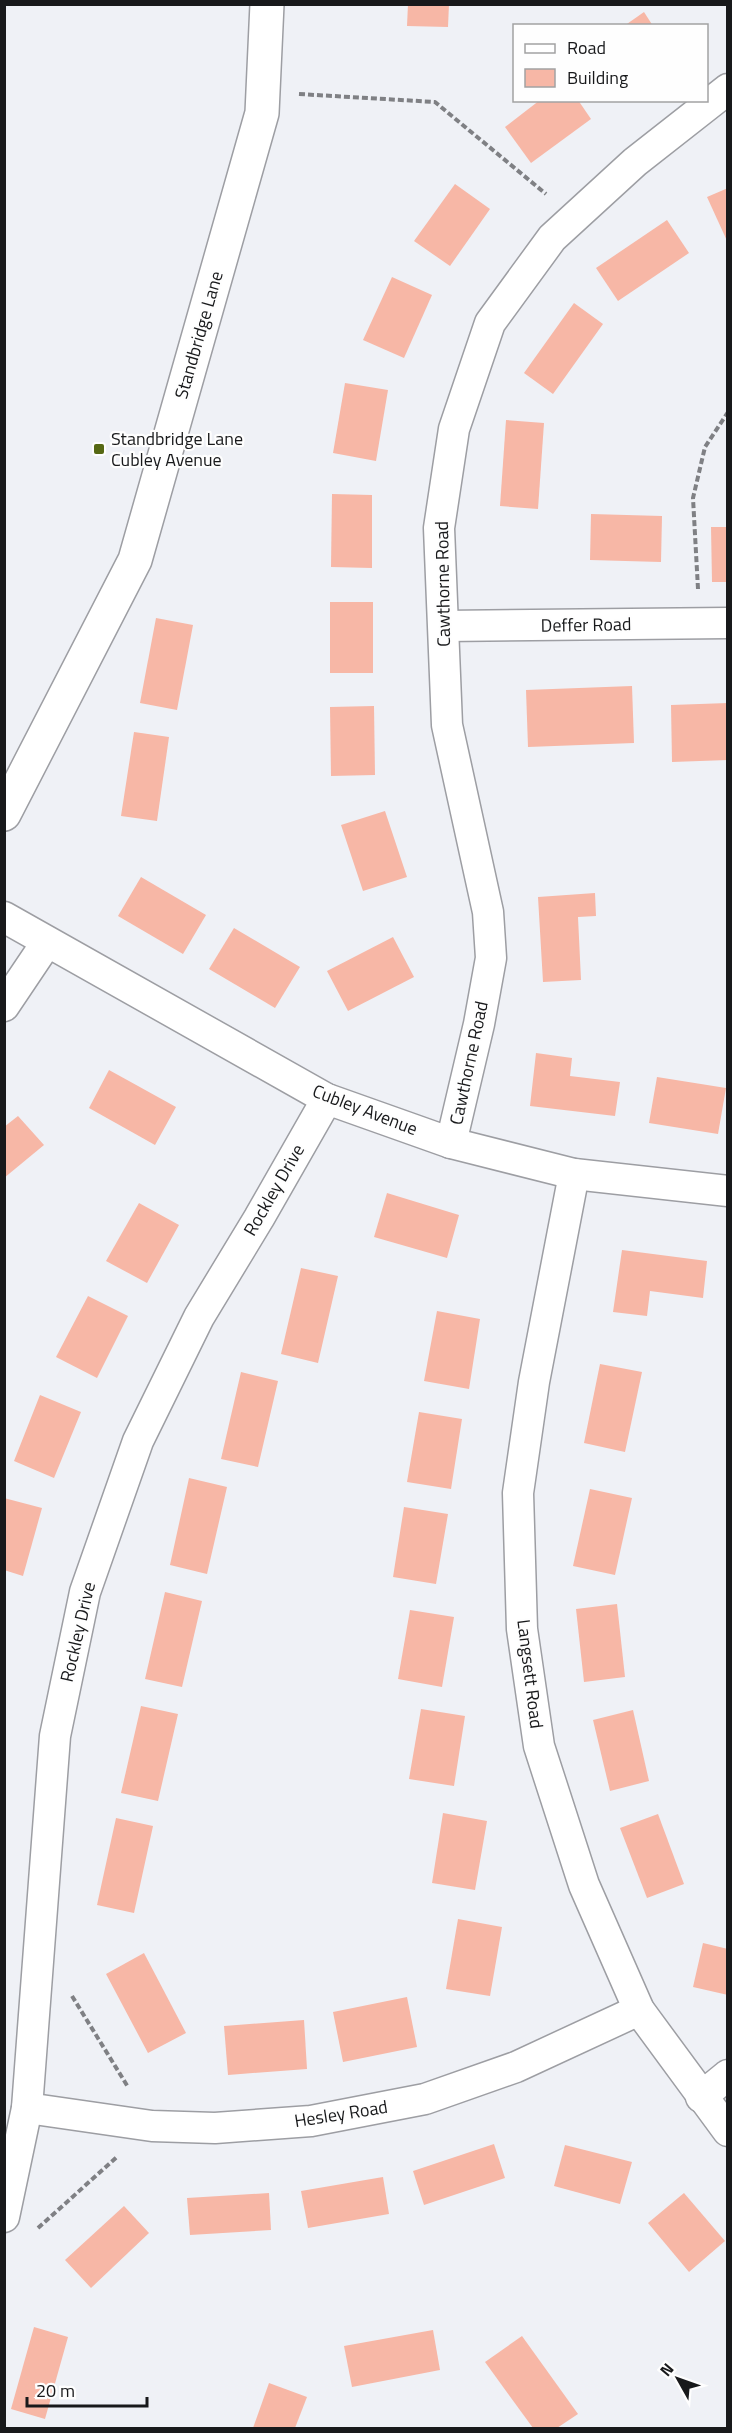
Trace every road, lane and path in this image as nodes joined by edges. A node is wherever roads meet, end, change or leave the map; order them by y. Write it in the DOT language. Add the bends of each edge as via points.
graph roads {
  1 [pos="267,4"];
  2 [pos="728,89"];
  3 [pos="263,91"];
  4 [pos="574,218"];
  5 [pos="728,412"];
  6 [pos="713,623"];
  7 [pos="444,626"];
  8 [pos="4,814"];
  9 [pos="4,917"];
  10 [pos="46,942"];
  11 [pos="4,1006"];
  12 [pos="327,1099"];
  13 [pos="451,1143"];
  14 [pos="574,1174"];
  15 [pos="728,1191"];
  16 [pos="639,2010"];
  17 [pos="728,2075"];
  18 [pos="701,2097"];
  19 [pos="27,2108"];
  20 [pos="728,2131"];
  21 [pos="4,2217"];
  1 -- 3 [label="street, Standbridge Lane"];
  2 -- 4 [label="street, Cawthorne Road" via="635,162"];
  3 -- 4 [label="path" via="435,102"];
  3 -- 8 [label="street, Standbridge Lane" via="262,113 135,560"];
  4 -- 7 [label="street, Cawthorne Road" via="552,238 490,323 454,429 439,528"];
  5 -- 6 [label="path" via="705,447 693,498"];
  6 -- 7 [label="street, Deffer Road"];
  7 -- 13 [label="street, Cawthorne Road" via="447,725 488,912 490,958"];
  9 -- 10 [label="street, Cubley Avenue"];
  10 -- 11 [label="street"];
  10 -- 12 [label="street, Cubley Avenue"];
  12 -- 13 [label="street, Cubley Avenue"];
  12 -- 19 [label="street, Rockley Drive" via="199,1317 138,1441 85,1592 55,1736"];
  13 -- 14 [label="street, Cubley Avenue"];
  14 -- 15 [label="street, Cubley Avenue"];
  14 -- 16 [label="street, Langsett Road" via="534,1382 518,1493 522,1629 539,1746 584,1886"];
  16 -- 18 [label="street, Langsett Road"];
  16 -- 19 [label="street, Hesley Road" via="516,2067 425,2099 311,2121 215,2128 152,2126"];
  17 -- 18 [label="street"];
  18 -- 20 [label="street, Langsett Road"];
  19 -- 21 [label="street, Rockley Drive"];
}
